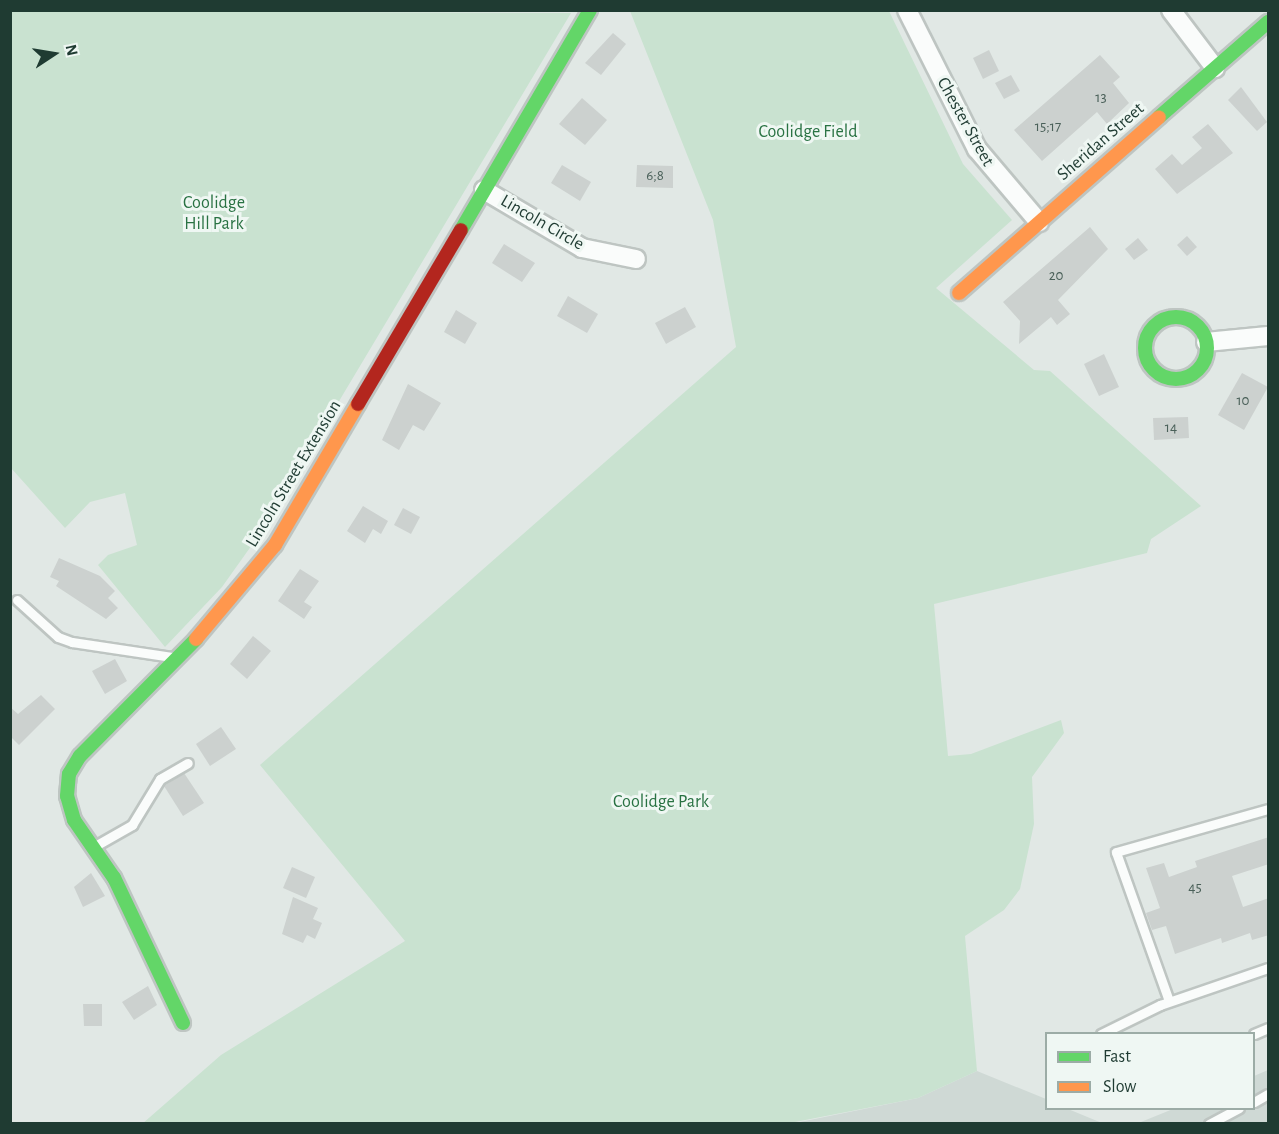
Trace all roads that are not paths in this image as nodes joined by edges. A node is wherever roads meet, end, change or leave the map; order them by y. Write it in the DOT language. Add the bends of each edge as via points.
graph roads {
  1 [pos="590,10"];
  2 [pos="907,10"];
  3 [pos="1171,10"];
  4 [pos="1269,22"];
  5 [pos="1215,68"];
  6 [pos="484,190"];
  7 [pos="1039,222"];
  8 [pos="636,259"];
  9 [pos="959,293"];
  10 [pos="1269,336"];
  11 [pos="1206,342"];
  12 [pos="17,600"];
  13 [pos="177,659"];
  14 [pos="188,763"];
  15 [pos="1269,809"];
  16 [pos="93,847"];
  17 [pos="1269,968"];
  18 [pos="1169,1002"];
  19 [pos="183,1023"];
  20 [pos="1269,1028"];
  21 [pos="1105,1032"];
  22 [pos="1255,1034"];
  23 [pos="1269,1094"];
  24 [pos="1255,1101"];
  25 [pos="1235,1110"];
  26 [pos="1209,1124"];
  1 -- 6 [label="street, Lincoln Street Extension"];
  2 -- 7 [label="street, Chester Street" via="977,149"];
  3 -- 5 [label="street"];
  4 -- 5 [label="street, Sheridan Street"];
  5 -- 7 [label="street, Sheridan Street"];
  6 -- 8 [label="street, Lincoln Circle" via="582,248"];
  6 -- 13 [label="street, Lincoln Street Extension" via="287,527 234,598"];
  7 -- 9 [label="street, Sheridan Street"];
  10 -- 11 [label="street"];
  11 -- 11 [label="street" via="1191,321 1166,318 1152,328 1145,352 1157,372 1185,377 1205,360"];
  12 -- 13 [label="lane" via="58,637"];
  13 -- 16 [label="street, Lincoln Street Extension" via="80,756 69,774 69,808"];
  14 -- 16 [label="lane" via="160,779 132,825"];
  15 -- 18 [label="lane" via="1116,852"];
  16 -- 19 [label="street, Lincoln Street Extension" via="130,907"];
  17 -- 18 [label="lane"];
  18 -- 21 [label="lane"];
  20 -- 22 [label="lane"];
  23 -- 24 [label="lane"];
  25 -- 26 [label="lane"];
}
